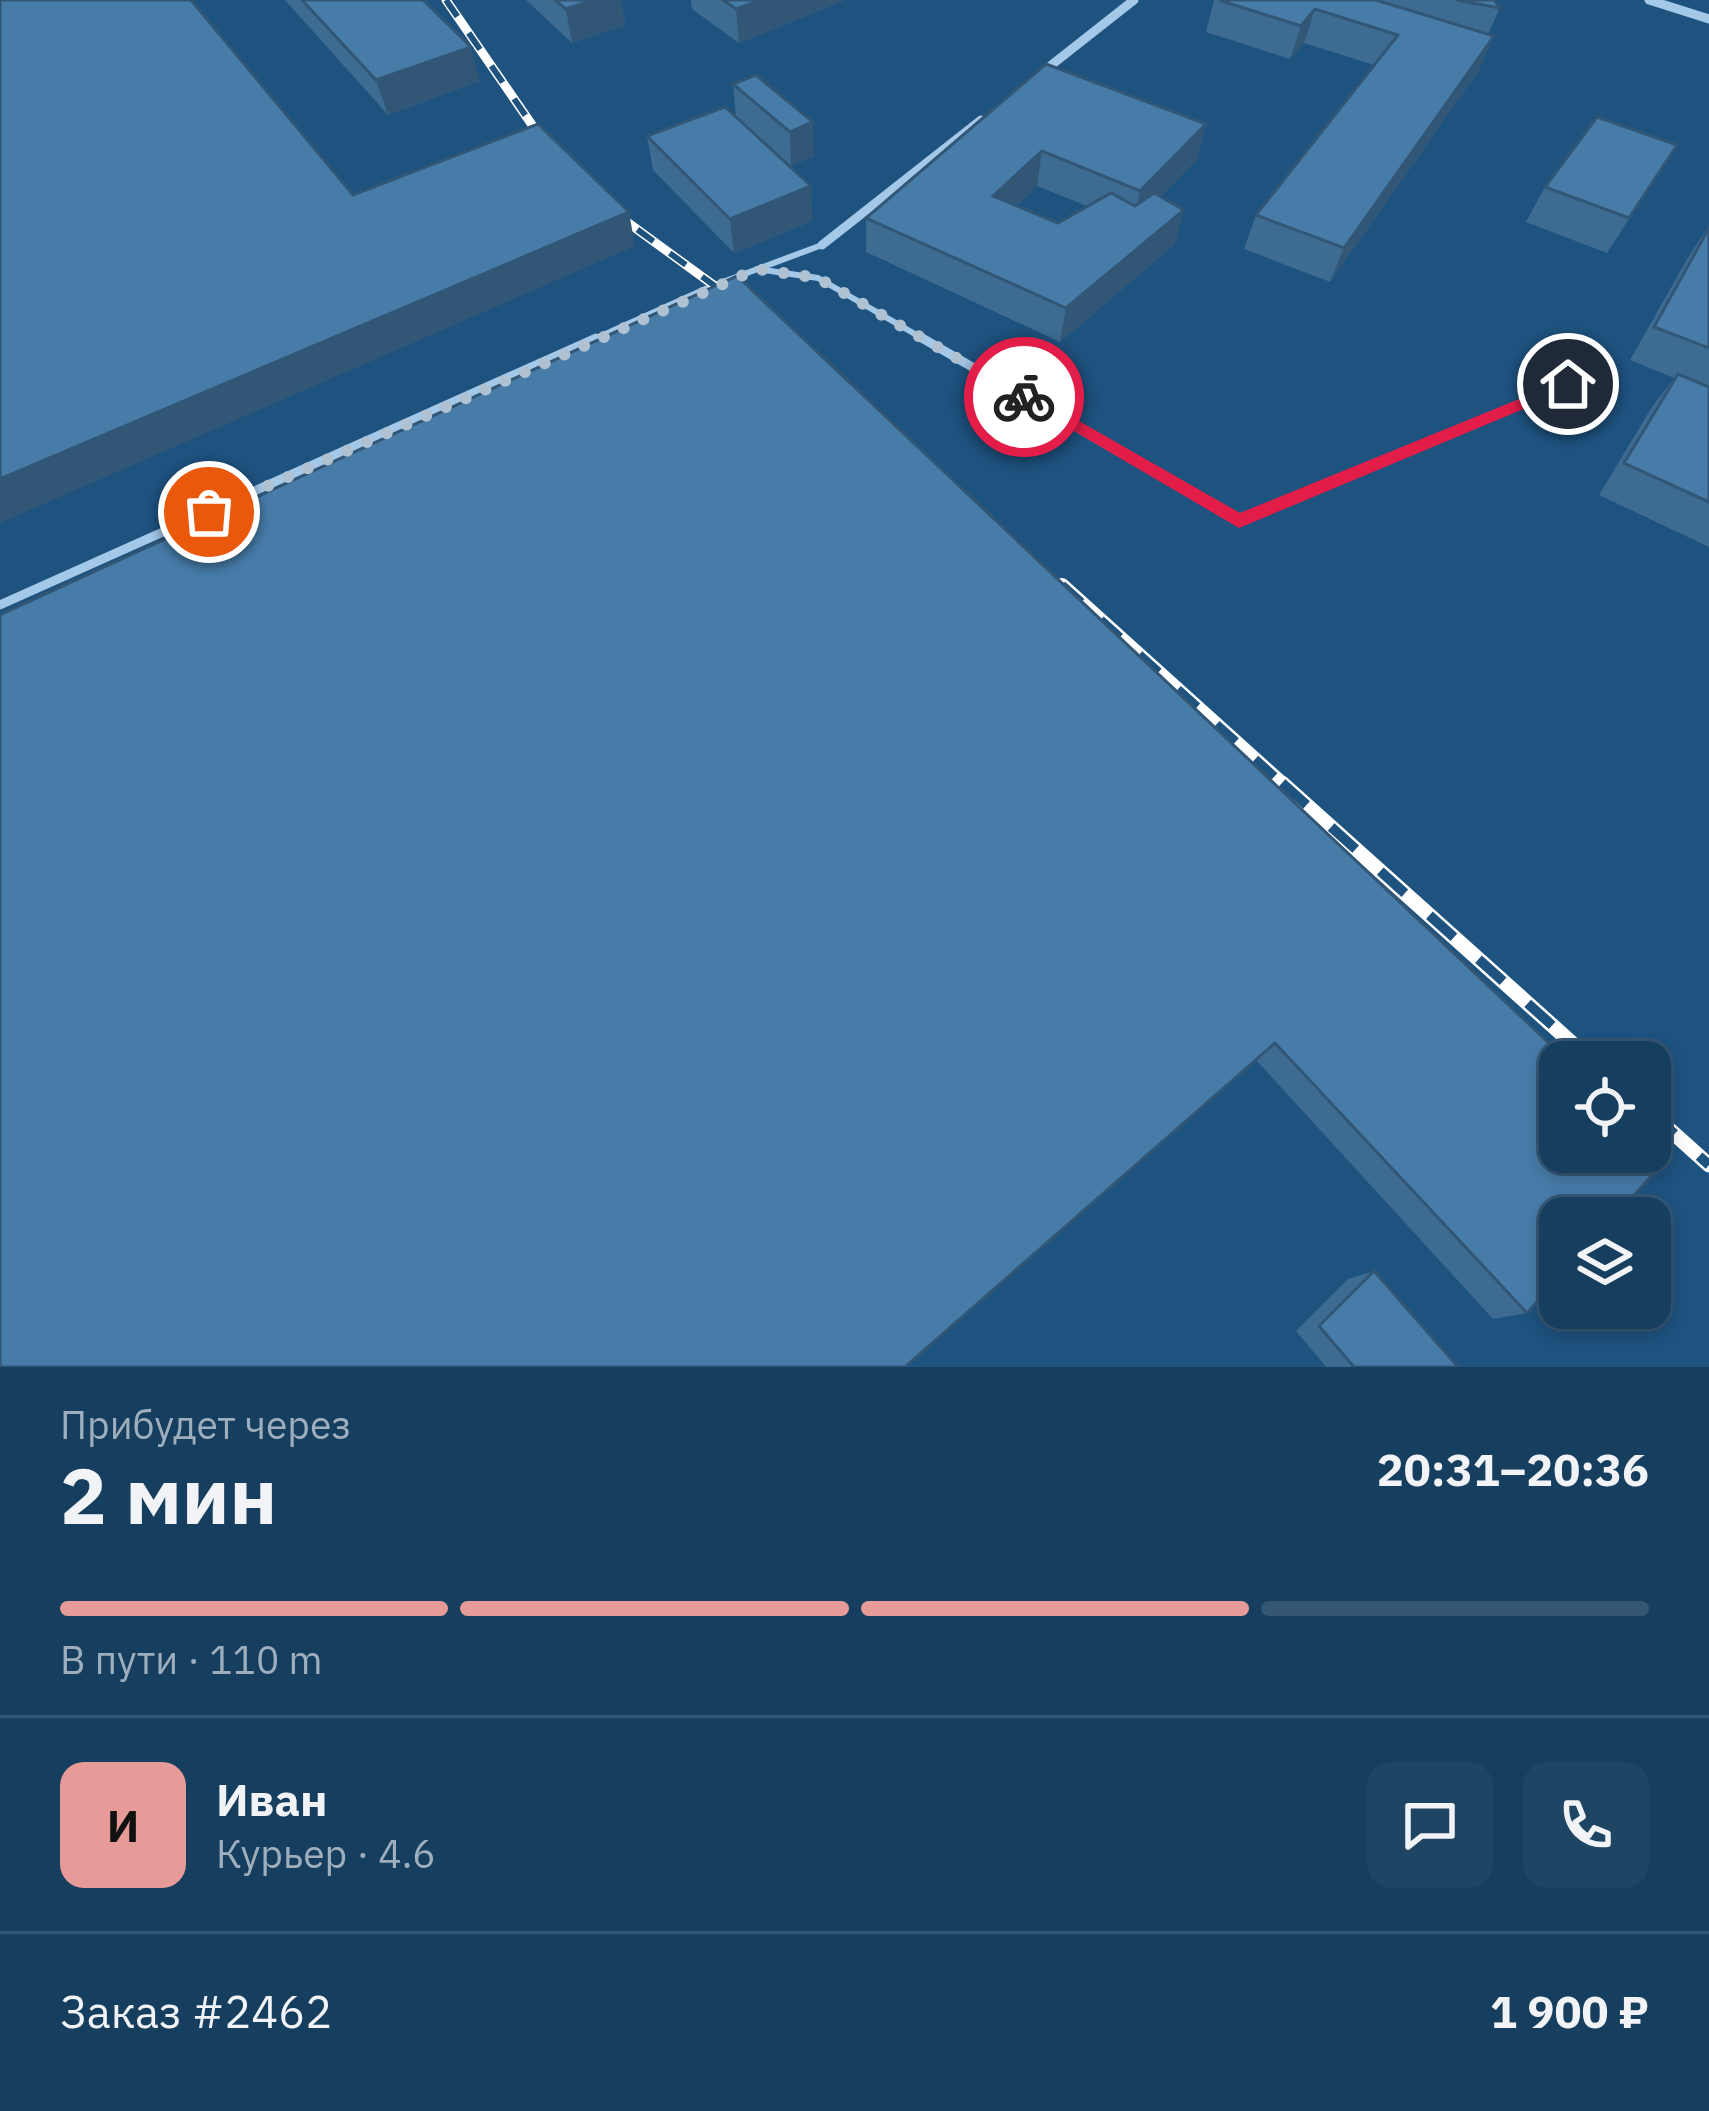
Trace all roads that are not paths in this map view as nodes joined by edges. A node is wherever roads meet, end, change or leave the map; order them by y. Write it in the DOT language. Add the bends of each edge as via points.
graph roads {
  1 [pos="1134,0"];
  2 [pos="1649,0"];
  3 [pos="1709,19"];
  4 [pos="1024,86"];
  5 [pos="987,115"];
  6 [pos="822,245"];
  7 [pos="757,269"];
  8 [pos="1609,367"];
  9 [pos="0,605"];
  1 -- 4 [label="street"];
  2 -- 3 [label="street"];
  5 -- 6 [label="street"];
  6 -- 7 [label="lane"];
  7 -- 8 [label="lane" via="818,278 1239,521"];
  7 -- 9 [label="lane"];
}
